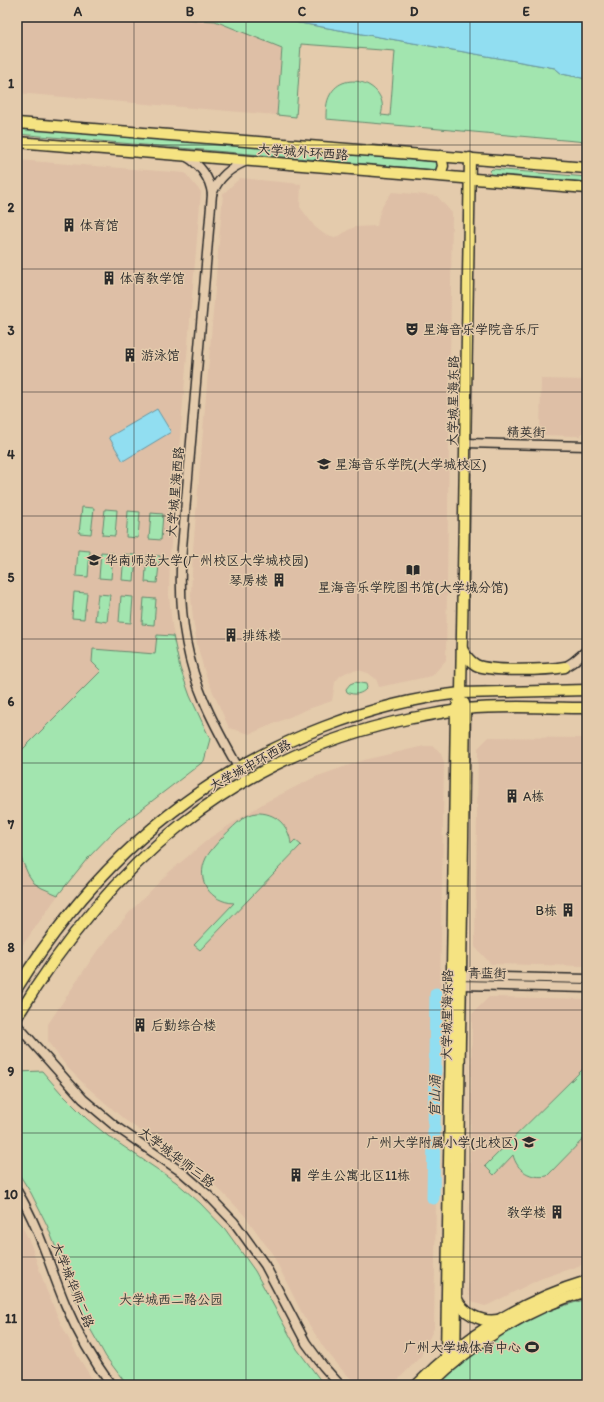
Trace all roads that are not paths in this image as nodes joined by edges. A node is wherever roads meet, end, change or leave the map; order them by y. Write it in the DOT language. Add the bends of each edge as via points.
graph roads {
  1 [pos="17,123"];
  2 [pos="17,142"];
  3 [pos="185,156"];
  4 [pos="441,156"];
  5 [pos="470,158"];
  6 [pos="247,161"];
  7 [pos="587,168"];
  8 [pos="440,175"];
  9 [pos="470,178"];
  10 [pos="586,188"];
  11 [pos="212,194"];
  12 [pos="465,443"];
  13 [pos="587,446"];
  14 [pos="462,649"];
  15 [pos="587,650"];
  16 [pos="565,667"];
  17 [pos="587,690"];
  18 [pos="461,693"];
  19 [pos="587,708"];
  20 [pos="461,709"];
  21 [pos="238,766"];
  22 [pos="245,780"];
  23 [pos="192,797"];
  24 [pos="202,808"];
  25 [pos="587,978"];
  26 [pos="458,980"];
  27 [pos="17,988"];
  28 [pos="587,988"];
  29 [pos="17,1018"];
  30 [pos="17,1025"];
  31 [pos="17,1191"];
  32 [pos="587,1282"];
  33 [pos="587,1291"];
  34 [pos="456,1297"];
  35 [pos="500,1320"];
  36 [pos="455,1351"];
  37 [pos="450,1360"];
  38 [pos="110,1385"];
  39 [pos="340,1385"];
  40 [pos="417,1385"];
  41 [pos="430,1385"];
  1 -- 4 [label="main road, 大学城外环西路"];
  2 -- 3 [label="main road, 大学城外环西路"];
  3 -- 6 [label="main road, 大学城外环西路"];
  3 -- 11 [label="street, 大学城星海西路" via="207,176"];
  4 -- 5 [label="main road, 大学城外环西路"];
  4 -- 8 [label="main road" via="443,164"];
  5 -- 7 [label="main road, 大学城外环西路"];
  5 -- 9 [label="main road, 大学城星海东路"];
  6 -- 8 [label="main road, 大学城外环西路"];
  6 -- 11 [label="street, 大学城星海西路" via="223,176"];
  8 -- 9 [label="main road, 大学城外环西路"];
  9 -- 10 [label="main road, 大学城外环西路"];
  9 -- 12 [label="main road, 大学城星海东路"];
  11 -- 21 [label="street, 大学城星海西路" via="180,594 186,641 195,678 210,714"];
  12 -- 13 [label="street, 精英街"];
  12 -- 14 [label="main road, 大学城星海东路"];
  14 -- 16 [label="main road" via="472,662 488,668"];
  14 -- 18 [label="main road, 大学城星海东路"];
  15 -- 16 [label="street"];
  17 -- 18 [label="main road, 大学城中环西路"];
  18 -- 20 [label="main road, 大学城星海东路"];
  18 -- 21 [label="main road, 大学城中环西路" via="411,701 347,718 285,742"];
  19 -- 20 [label="main road, 大学城中环西路"];
  20 -- 22 [label="main road, 大学城中环西路" via="382,725 340,737 292,756"];
  20 -- 26 [label="main road, 大学城星海东路"];
  21 -- 22 [label="street, 大学城星海西路"];
  21 -- 23 [label="main road, 大学城中环西路"];
  22 -- 24 [label="main road, 大学城中环西路"];
  23 -- 24 [label="main road"];
  23 -- 27 [label="main road, 大学城中环西路" via="142,838 99,880 57,929"];
  24 -- 29 [label="main road, 大学城中环西路" via="139,861 96,906 55,958"];
  25 -- 26 [label="street, 青蓝街"];
  26 -- 28 [label="street, 青蓝街"];
  26 -- 34 [label="main road, 大学城星海东路"];
  26 -- 37 [label="main road, 大学城星海东路"];
  30 -- 39 [label="street, 大学城华师三路" via="83,1099 115,1126 183,1173 230,1217 265,1265 306,1343"];
  31 -- 38 [label="street, 大学城华师二路" via="40,1235 75,1325"];
  32 -- 35 [label="main road" via="538,1299"];
  33 -- 37 [label="main road" via="521,1318"];
  34 -- 35 [label="main road" via="460,1306 472,1315 484,1320"];
  34 -- 36 [label="main road, 大学城星海东路"];
  35 -- 36 [label="main road"];
  36 -- 37 [label="main road"];
  37 -- 40 [label="main road"];
  37 -- 41 [label="main road"];
}
